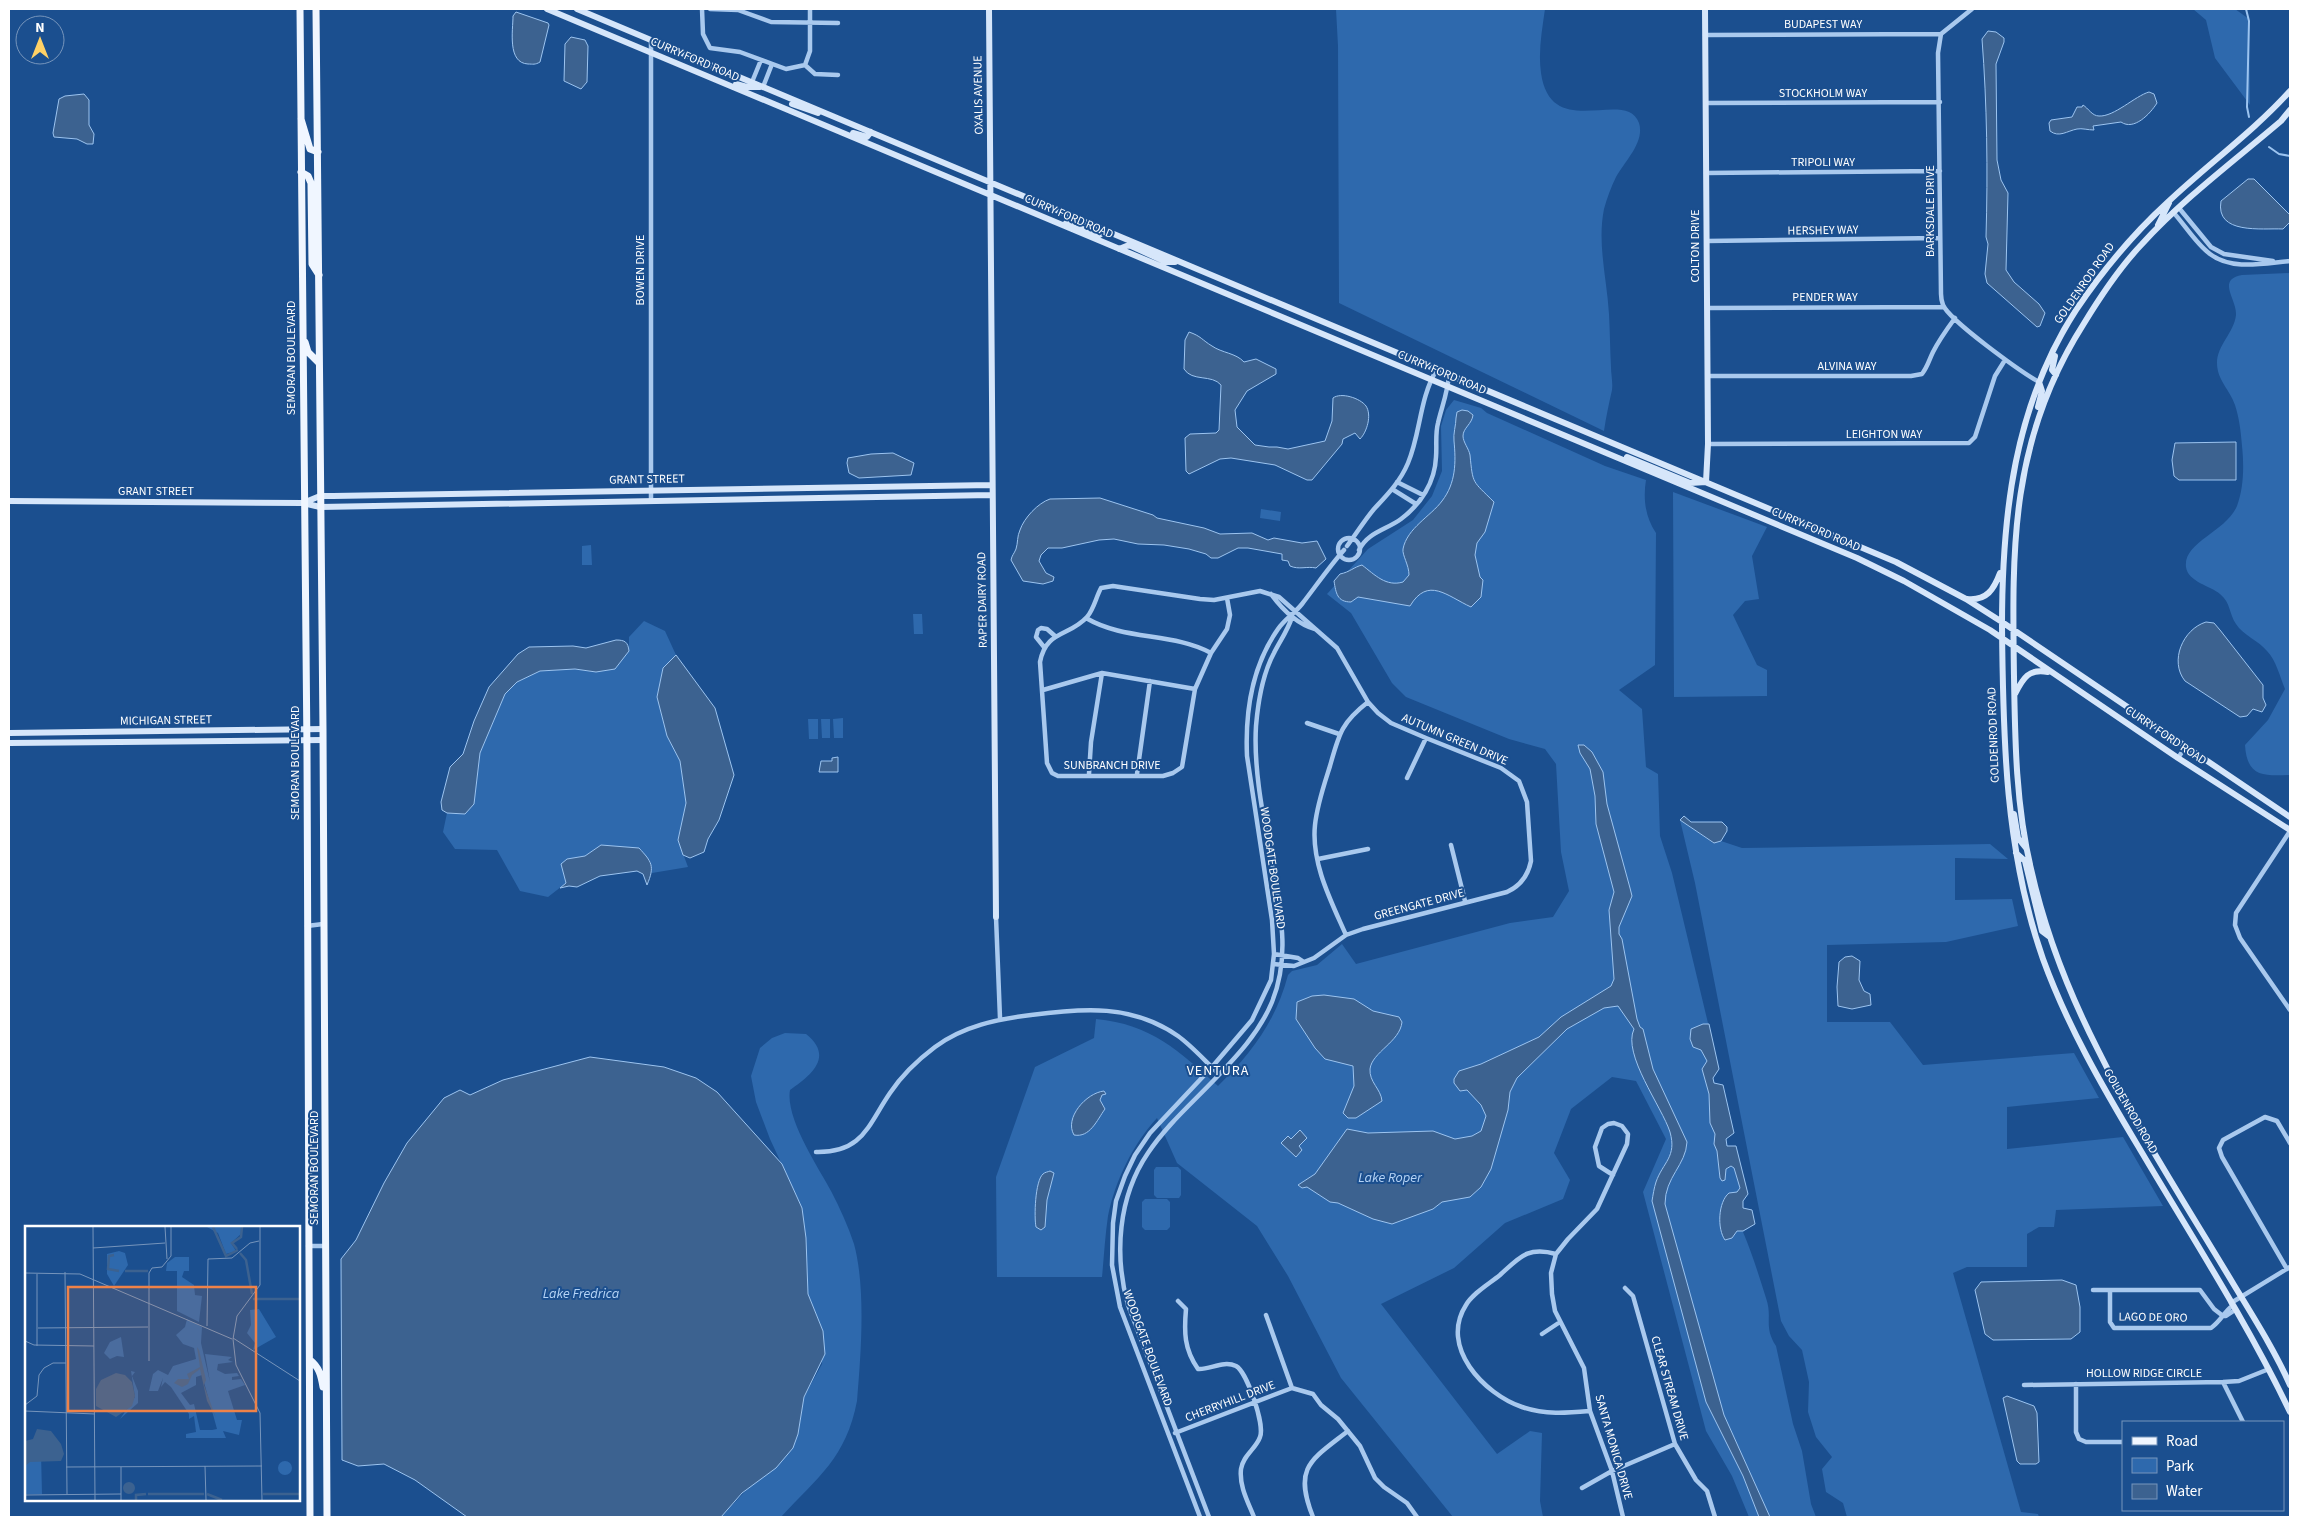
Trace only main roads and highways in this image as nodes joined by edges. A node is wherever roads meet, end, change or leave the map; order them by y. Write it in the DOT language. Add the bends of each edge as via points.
graph roads {
  1 [pos="300,9"];
  2 [pos="316,9"];
  3 [pos="547,9"];
  4 [pos="577,9"];
  5 [pos="989,9"];
  6 [pos="1705,9"];
  7 [pos="699,72"];
  8 [pos="763,87"];
  9 [pos="2290,91"];
  10 [pos="760,98"];
  11 [pos="2290,110"];
  12 [pos="300,116"];
  13 [pos="843,120"];
  14 [pos="823,124"];
  15 [pos="872,132"];
  16 [pos="318,152"];
  17 [pos="301,172"];
  18 [pos="990,182"];
  19 [pos="2192,182"];
  20 [pos="990,195"];
  21 [pos="2172,198"];
  22 [pos="2173,212"];
  23 [pos="1036,214"];
  24 [pos="2155,230"];
  25 [pos="1108,232"];
  26 [pos="1119,249"];
  27 [pos="1181,262"];
  28 [pos="319,275"];
  29 [pos="302,334"];
  30 [pos="2059,340"];
  31 [pos="319,363"];
  32 [pos="2056,375"];
  33 [pos="2039,382"];
  34 [pos="2037,420"];
  35 [pos="1575,440"];
  36 [pos="1706,482"];
  37 [pos="992,485"];
  38 [pos="992,495"];
  39 [pos="320,496"];
  40 [pos="1708,496"];
  41 [pos="9,501"];
  42 [pos="303,503"];
  43 [pos="320,507"];
  44 [pos="1821,530"];
  45 [pos="2002,567"];
  46 [pos="1966,599"];
  47 [pos="2002,622"];
  48 [pos="2014,630"];
  49 [pos="2002,638"];
  50 [pos="2014,646"];
  51 [pos="2052,673"];
  52 [pos="2014,696"];
  53 [pos="324,729"];
  54 [pos="307,730"];
  55 [pos="2003,732"];
  56 [pos="9,733"];
  57 [pos="307,740"];
  58 [pos="324,740"];
  59 [pos="9,743"];
  60 [pos="2290,817"];
  61 [pos="2290,831"];
  62 [pos="2027,849"];
  63 [pos="2016,853"];
  64 [pos="996,917"];
  65 [pos="2051,938"];
  66 [pos="310,1360"];
  67 [pos="2290,1385"];
  68 [pos="327,1405"];
  69 [pos="2290,1412"];
  70 [pos="310,1517"];
  71 [pos="327,1517"];
  1 -- 12 [label="main road, SEMORAN BOULEVARD"];
  2 -- 16 [label="main road, SEMORAN BOULEVARD"];
  3 -- 7 [label="main road, CURRY FORD ROAD"];
  4 -- 8 [label="main road, CURRY FORD ROAD"];
  5 -- 18 [label="main road, OXALIS AVENUE"];
  6 -- 36 [label="main road, COLTON DRIVE"];
  7 -- 8 [label="main road" via="747,87"];
  7 -- 10 [label="main road, CURRY FORD ROAD"];
  8 -- 13 [label="main road, CURRY FORD ROAD"];
  9 -- 19 [label="main road, GOLDENROD ROAD" via="2270,114"];
  10 -- 13 [label="main road" via="773,95 809,111"];
  10 -- 14 [label="main road, CURRY FORD ROAD"];
  11 -- 22 [label="main road, GOLDENROD ROAD"];
  12 -- 16 [label="main road" via="310,150"];
  12 -- 17 [label="main road, SEMORAN BOULEVARD"];
  13 -- 15 [label="main road, CURRY FORD ROAD"];
  14 -- 15 [label="main road" via="867,137"];
  14 -- 20 [label="main road, CURRY FORD ROAD"];
  15 -- 18 [label="main road, CURRY FORD ROAD"];
  16 -- 28 [label="main road, SEMORAN BOULEVARD"];
  17 -- 28 [label="main road" via="311,183 312,264"];
  17 -- 29 [label="main road, SEMORAN BOULEVARD"];
  18 -- 20 [label="main road, RAPER DAIRY ROAD"];
  18 -- 25 [label="main road, CURRY FORD ROAD"];
  19 -- 21 [label="main road, GOLDENROD ROAD"];
  19 -- 22 [label="main road" via="2177,200"];
  20 -- 23 [label="main road, CURRY FORD ROAD"];
  20 -- 37 [label="main road, RAPER DAIRY ROAD"];
  21 -- 24 [label="main road"];
  21 -- 30 [label="main road, GOLDENROD ROAD" via="2124,246"];
  22 -- 24 [label="main road, GOLDENROD ROAD"];
  23 -- 25 [label="main road" via="1099,235"];
  23 -- 26 [label="main road, CURRY FORD ROAD"];
  24 -- 32 [label="main road, GOLDENROD ROAD" via="2120,271 2086,320"];
  25 -- 27 [label="main road, CURRY FORD ROAD"];
  26 -- 27 [label="main road" via="1129,245 1166,262"];
  26 -- 35 [label="main road, CURRY FORD ROAD"];
  27 -- 36 [label="main road, CURRY FORD ROAD"];
  28 -- 31 [label="main road, SEMORAN BOULEVARD"];
  29 -- 31 [label="main road" via="308,352"];
  29 -- 42 [label="main road, SEMORAN BOULEVARD"];
  30 -- 32 [label="main road" via="2052,365"];
  30 -- 33 [label="main road, GOLDENROD ROAD"];
  31 -- 39 [label="main road, SEMORAN BOULEVARD"];
  32 -- 34 [label="main road, GOLDENROD ROAD"];
  33 -- 34 [label="main road" via="2042,390"];
  33 -- 45 [label="main road, GOLDENROD ROAD" via="2012,474"];
  34 -- 48 [label="main road, GOLDENROD ROAD" via="2026,460 2015,528"];
  35 -- 36 [label="main road" via="1589,441 1690,483"];
  35 -- 40 [label="main road, CURRY FORD ROAD"];
  36 -- 44 [label="main road, CURRY FORD ROAD"];
  37 -- 38 [label="main road, RAPER DAIRY ROAD"];
  37 -- 39 [label="main road, GRANT STREET"];
  38 -- 43 [label="main road, GRANT STREET"];
  38 -- 64 [label="main road, RAPER DAIRY ROAD"];
  39 -- 42 [label="main road, GRANT STREET"];
  39 -- 43 [label="main road, SEMORAN BOULEVARD"];
  40 -- 44 [label="main road" via="1716,492 1808,529"];
  40 -- 49 [label="main road, CURRY FORD ROAD" via="1857,558 1904,581"];
  41 -- 42 [label="main road, GRANT STREET"];
  42 -- 43 [label="main road, GRANT STREET"];
  42 -- 54 [label="main road, SEMORAN BOULEVARD"];
  43 -- 53 [label="main road, SEMORAN BOULEVARD"];
  44 -- 46 [label="main road, CURRY FORD ROAD" via="1895,562"];
  45 -- 46 [label="main road" via="1989,594"];
  45 -- 47 [label="main road, GOLDENROD ROAD"];
  46 -- 47 [label="main road, CURRY FORD ROAD"];
  47 -- 48 [label="main road, CURRY FORD ROAD"];
  47 -- 49 [label="main road, GOLDENROD ROAD"];
  48 -- 50 [label="main road, GOLDENROD ROAD"];
  48 -- 60 [label="main road, CURRY FORD ROAD"];
  49 -- 50 [label="main road, CURRY FORD ROAD"];
  49 -- 55 [label="main road, GOLDENROD ROAD"];
  50 -- 51 [label="main road, CURRY FORD ROAD"];
  50 -- 52 [label="main road, GOLDENROD ROAD"];
  51 -- 52 [label="main road" via="2035,671 2026,676"];
  51 -- 61 [label="main road, CURRY FORD ROAD"];
  52 -- 62 [label="main road, GOLDENROD ROAD" via="2017,777"];
  53 -- 54 [label="main road, MICHIGAN STREET"];
  53 -- 58 [label="main road, SEMORAN BOULEVARD"];
  54 -- 56 [label="main road, MICHIGAN STREET"];
  54 -- 57 [label="main road, SEMORAN BOULEVARD"];
  55 -- 62 [label="main road" via="2016,831"];
  55 -- 63 [label="main road, GOLDENROD ROAD"];
  57 -- 58 [label="main road, MICHIGAN STREET"];
  57 -- 59 [label="main road, MICHIGAN STREET"];
  57 -- 66 [label="main road, SEMORAN BOULEVARD"];
  58 -- 68 [label="main road, SEMORAN BOULEVARD"];
  62 -- 65 [label="main road, GOLDENROD ROAD"];
  63 -- 65 [label="main road" via="2025,861 2042,931"];
  63 -- 69 [label="main road, GOLDENROD ROAD" via="2027,906 2064,1010 2105,1091 2233,1306"];
  65 -- 67 [label="main road, GOLDENROD ROAD" via="2078,1006 2116,1086"];
  66 -- 68 [label="main road" via="320,1373"];
  66 -- 70 [label="main road, SEMORAN BOULEVARD"];
  68 -- 71 [label="main road, SEMORAN BOULEVARD"];
}
